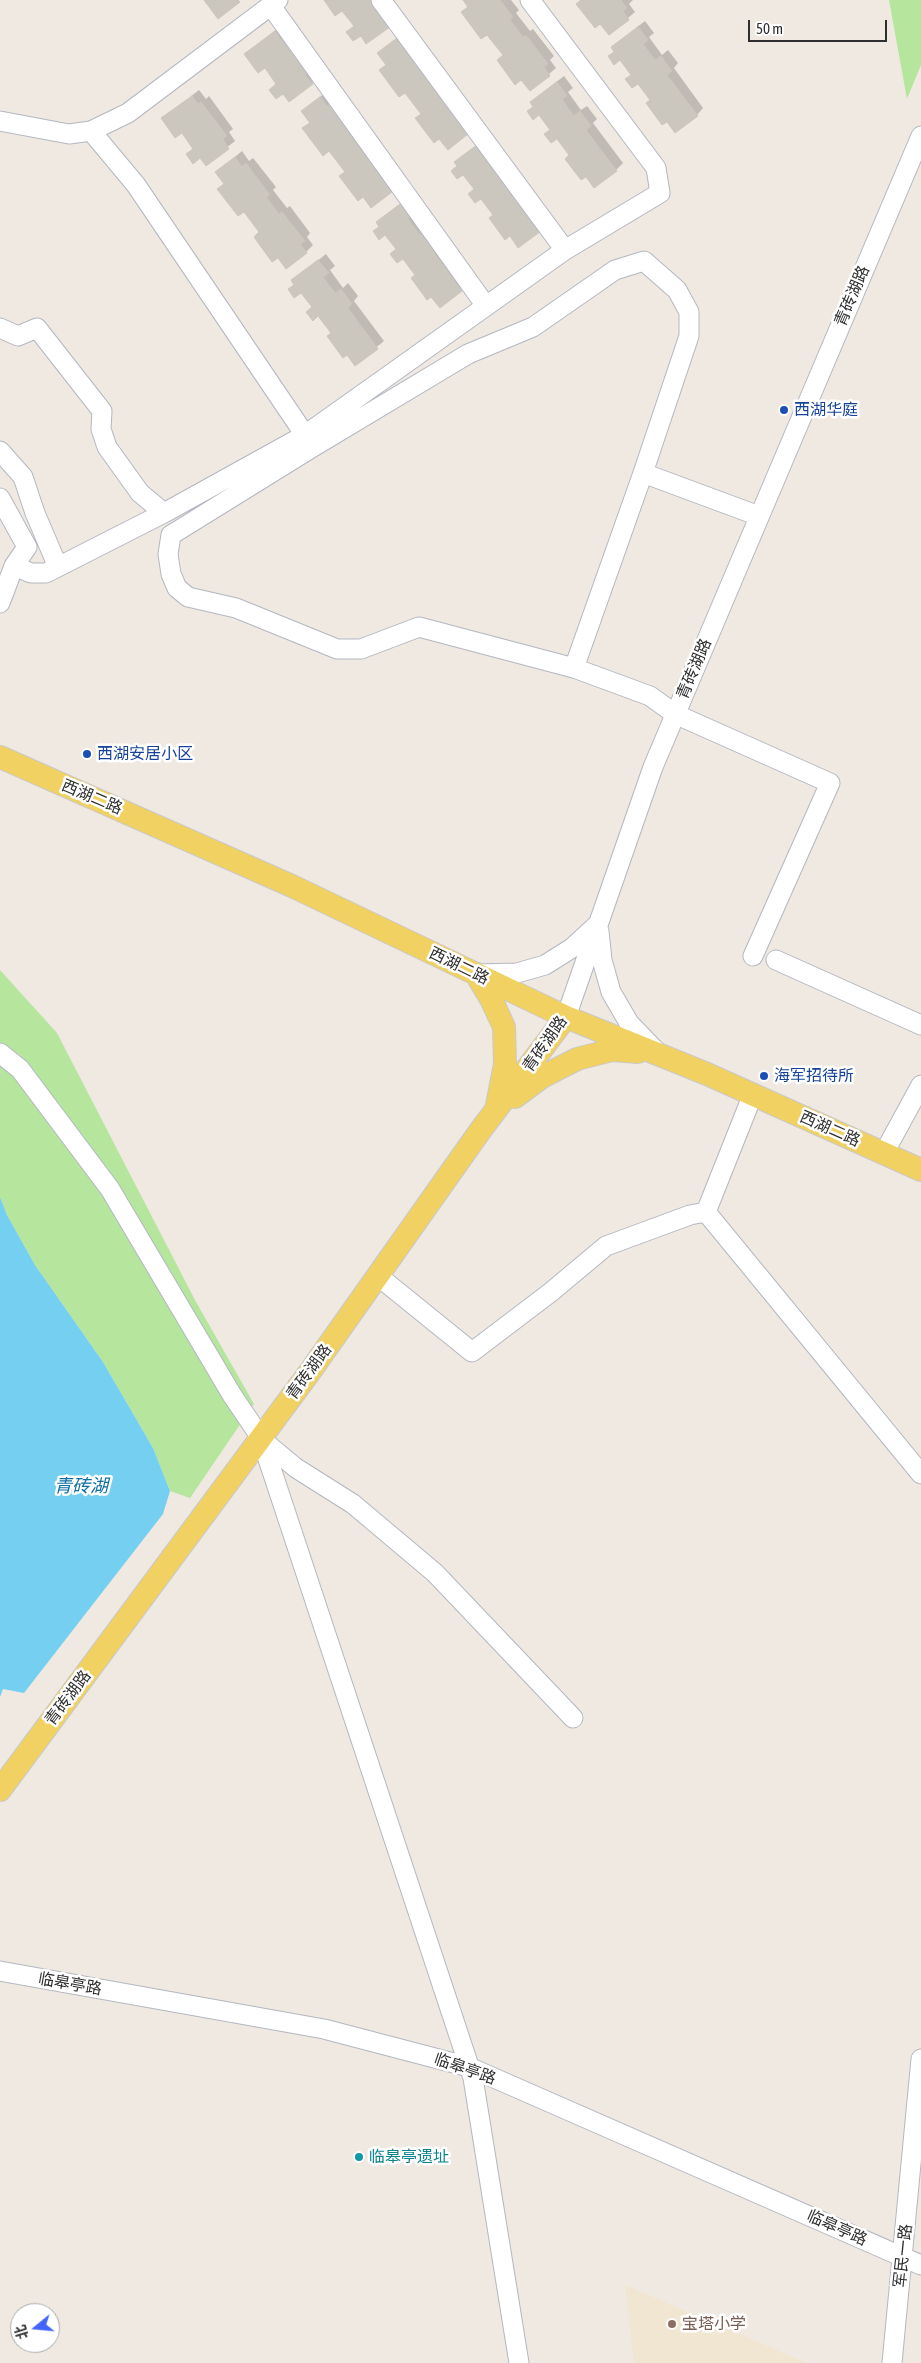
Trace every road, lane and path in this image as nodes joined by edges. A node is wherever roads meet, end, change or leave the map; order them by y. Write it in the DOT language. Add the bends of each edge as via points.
graph roads {
  1 [pos="380,0"];
  2 [pos="530,0"];
  3 [pos="276,2"];
  4 [pos="0,120"];
  5 [pos="91,131"];
  6 [pos="921,136"];
  7 [pos="564,250"];
  8 [pos="486,306"];
  9 [pos="0,328"];
  10 [pos="305,435"];
  11 [pos="0,451"];
  12 [pos="643,473"];
  13 [pos="0,498"];
  14 [pos="164,513"];
  15 [pos="759,516"];
  16 [pos="14,566"];
  17 [pos="58,567"];
  18 [pos="0,603"];
  19 [pos="574,668"];
  20 [pos="675,714"];
  21 [pos="0,757"];
  22 [pos="598,924"];
  23 [pos="753,956"];
  24 [pos="776,960"];
  25 [pos="476,974"];
  26 [pos="566,1017"];
  27 [pos="921,1025"];
  28 [pos="0,1053"];
  29 [pos="659,1054"];
  30 [pos="921,1085"];
  31 [pos="753,1094"];
  32 [pos="496,1111"];
  33 [pos="884,1153"];
  34 [pos="921,1170"];
  35 [pos="706,1212"];
  36 [pos="378,1276"];
  37 [pos="260,1438"];
  38 [pos="921,1474"];
  39 [pos="572,1718"];
  40 [pos="0,1790"];
  41 [pos="0,1971"];
  42 [pos="921,2059"];
  43 [pos="469,2066"];
  44 [pos="902,2257"];
  45 [pos="921,2265"];
  46 [pos="519,2363"];
  47 [pos="892,2363"];
  1 -- 7 [label="street"];
  2 -- 7 [label="street" via="656,168 660,193"];
  3 -- 5 [label="street" via="128,113"];
  3 -- 8 [label="street"];
  4 -- 5 [label="street" via="69,134"];
  5 -- 10 [label="street" via="136,186"];
  6 -- 15 [label="street, 青砖湖路"];
  7 -- 8 [label="street"];
  8 -- 10 [label="street"];
  9 -- 14 [label="street" via="18,336 37,328 102,411 101,429 107,447 140,493"];
  10 -- 14 [label="street"];
  11 -- 17 [label="street" via="23,477"];
  12 -- 15 [label="street"];
  12 -- 19 [label="street"];
  12 -- 19 [label="street" via="689,336 689,312 677,290 644,261 615,270 533,327 468,354 171,535 168,554 171,574 177,588 188,596 236,608 337,649 361,649 419,627"];
  13 -- 16 [label="street" via="27,547"];
  14 -- 17 [label="street"];
  15 -- 20 [label="street, 青砖湖路"];
  16 -- 17 [label="street" via="31,573 46,573"];
  16 -- 18 [label="street"];
  19 -- 20 [label="street" via="650,696"];
  20 -- 22 [label="street, 青砖湖路"];
  20 -- 23 [label="street" via="830,783"];
  21 -- 25 [label="main road, 西湖二路" via="292,886"];
  22 -- 25 [label="street" via="572,948 545,965 517,973"];
  22 -- 26 [label="street, 青砖湖路"];
  22 -- 29 [label="street" via="602,960 611,992 630,1023"];
  24 -- 27 [label="street"];
  25 -- 26 [label="main road, 西湖二路"];
  25 -- 32 [label="main road" via="504,1027 505,1064"];
  26 -- 29 [label="main road, 西湖二路"];
  26 -- 32 [label="main road, 青砖湖路"];
  28 -- 37 [label="street" via="25,1075 110,1189"];
  29 -- 31 [label="main road, 西湖二路"];
  29 -- 32 [label="main road" via="612,1050 577,1059 542,1077"];
  30 -- 33 [label="street"];
  31 -- 33 [label="main road, 西湖二路"];
  31 -- 35 [label="street"];
  32 -- 36 [label="main road, 青砖湖路"];
  33 -- 34 [label="main road, 西湖二路"];
  35 -- 36 [label="street" via="606,1246 472,1352"];
  35 -- 38 [label="street"];
  36 -- 37 [label="main road, 青砖湖路"];
  37 -- 39 [label="street" via="296,1468 354,1504 435,1573"];
  37 -- 40 [label="main road, 青砖湖路"];
  37 -- 43 [label="street"];
  41 -- 43 [label="street, 临皋亭路" via="324,2029"];
  42 -- 44 [label="street, 军民一路"];
  43 -- 44 [label="street, 临皋亭路"];
  43 -- 46 [label="street"];
  44 -- 45 [label="street, 临皋亭路"];
  44 -- 47 [label="street, 军民一路"];
}
